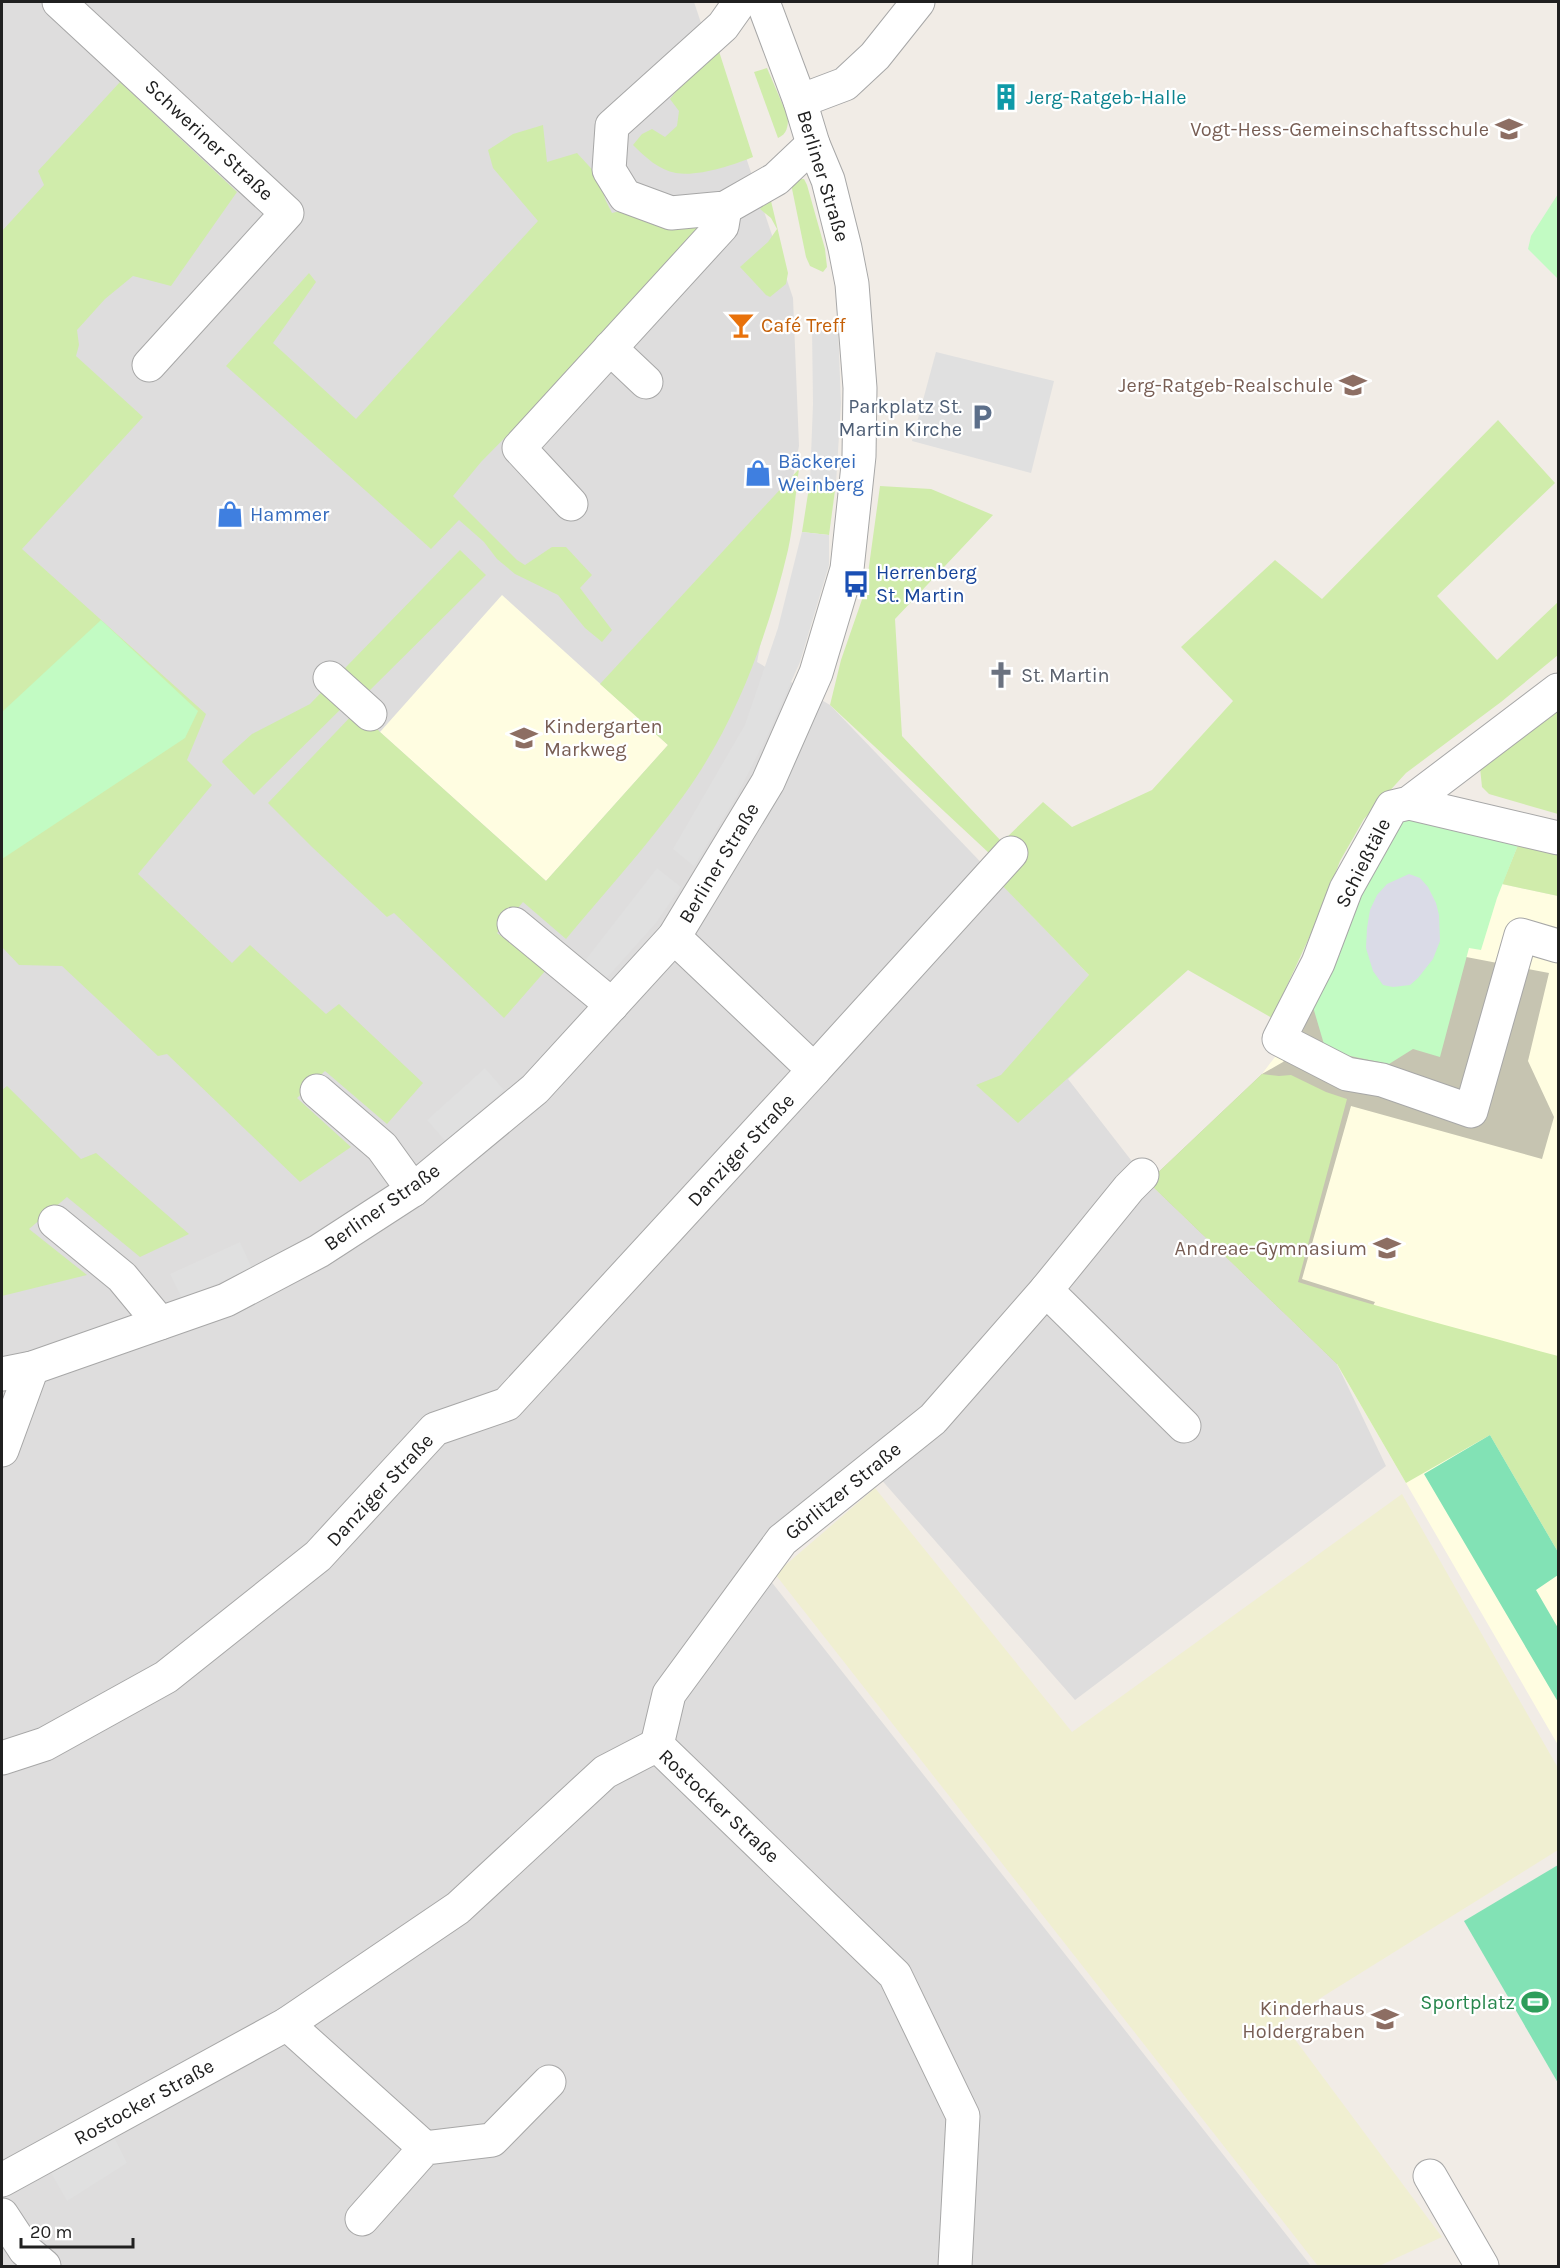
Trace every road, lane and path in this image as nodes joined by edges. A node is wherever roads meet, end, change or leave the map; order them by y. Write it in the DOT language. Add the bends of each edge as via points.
graph roads {
  1 [pos="59,2"];
  2 [pos="740,2"];
  3 [pos="763,2"];
  4 [pos="918,2"];
  5 [pos="800,101"];
  6 [pos="813,144"];
  7 [pos="725,208"];
  8 [pos="610,348"];
  9 [pos="148,365"];
  10 [pos="646,382"];
  11 [pos="571,504"];
  12 [pos="330,678"];
  13 [pos="1558,690"];
  14 [pos="370,714"];
  15 [pos="1409,803"];
  16 [pos="1558,838"];
  17 [pos="1011,853"];
  18 [pos="514,924"];
  19 [pos="674,937"];
  20 [pos="1558,946"];
  21 [pos="612,1005"];
  22 [pos="814,1070"];
  23 [pos="317,1091"];
  24 [pos="1142,1174"];
  25 [pos="413,1190"];
  26 [pos="55,1222"];
  27 [pos="1046,1290"];
  28 [pos="160,1323"];
  29 [pos="17,1371"];
  30 [pos="1184,1426"];
  31 [pos="2,1450"];
  32 [pos="657,1745"];
  33 [pos="2,1758"];
  34 [pos="287,2024"];
  35 [pos="549,2082"];
  36 [pos="425,2148"];
  37 [pos="1430,2176"];
  38 [pos="2,2180"];
  39 [pos="2,2215"];
  40 [pos="362,2219"];
  41 [pos="44,2266"];
  42 [pos="955,2266"];
  43 [pos="1482,2266"];
  1 -- 9 [label="street, Schweriner Straße" via="287,213"];
  2 -- 7 [label="street" via="723,26 612,126 609,170 625,196 671,213"];
  3 -- 5 [label="street, Berliner Straße"];
  4 -- 5 [label="street" via="875,56 845,84"];
  5 -- 6 [label="street, Berliner Straße"];
  6 -- 7 [label="street" via="776,179"];
  6 -- 19 [label="street, Berliner Straße" via="828,180 845,248 855,316 859,456 847,569 816,673 768,782"];
  7 -- 8 [label="street" via="722,226"];
  8 -- 10 [label="street"];
  8 -- 11 [label="street" via="519,448"];
  12 -- 14 [label="street"];
  13 -- 15 [label="street, Schießtäle"];
  15 -- 16 [label="street"];
  15 -- 20 [label="street, Schießtäle" via="1392,807 1346,890 1318,963 1279,1039 1347,1074 1382,1080 1471,1111 1521,935"];
  17 -- 22 [label="street, Danziger Straße"];
  18 -- 21 [label="street"];
  19 -- 21 [label="street, Berliner Straße"];
  19 -- 22 [label="street"];
  21 -- 25 [label="street, Berliner Straße" via="535,1089"];
  22 -- 33 [label="street, Danziger Straße" via="507,1404 435,1429 318,1556 165,1677 45,1744"];
  23 -- 25 [label="street" via="382,1147"];
  24 -- 27 [label="street, Görlitzer Straße"];
  25 -- 28 [label="street, Berliner Straße" via="319,1251 236,1295"];
  26 -- 28 [label="street" via="122,1277"];
  27 -- 30 [label="street"];
  27 -- 32 [label="street, Görlitzer Straße" via="933,1419 782,1540 669,1694"];
  28 -- 29 [label="street, Berliner Straße"];
  29 -- 31 [label="street"];
  32 -- 34 [label="street, Rostocker Straße" via="605,1772 458,1908"];
  32 -- 42 [label="street, Rostocker Straße" via="896,1975 963,2116"];
  34 -- 36 [label="street"];
  34 -- 38 [label="street, Rostocker Straße"];
  35 -- 36 [label="street" via="492,2140"];
  36 -- 40 [label="street"];
  37 -- 43 [label="street"];
  39 -- 41 [label="street" via="25,2250"];
}
